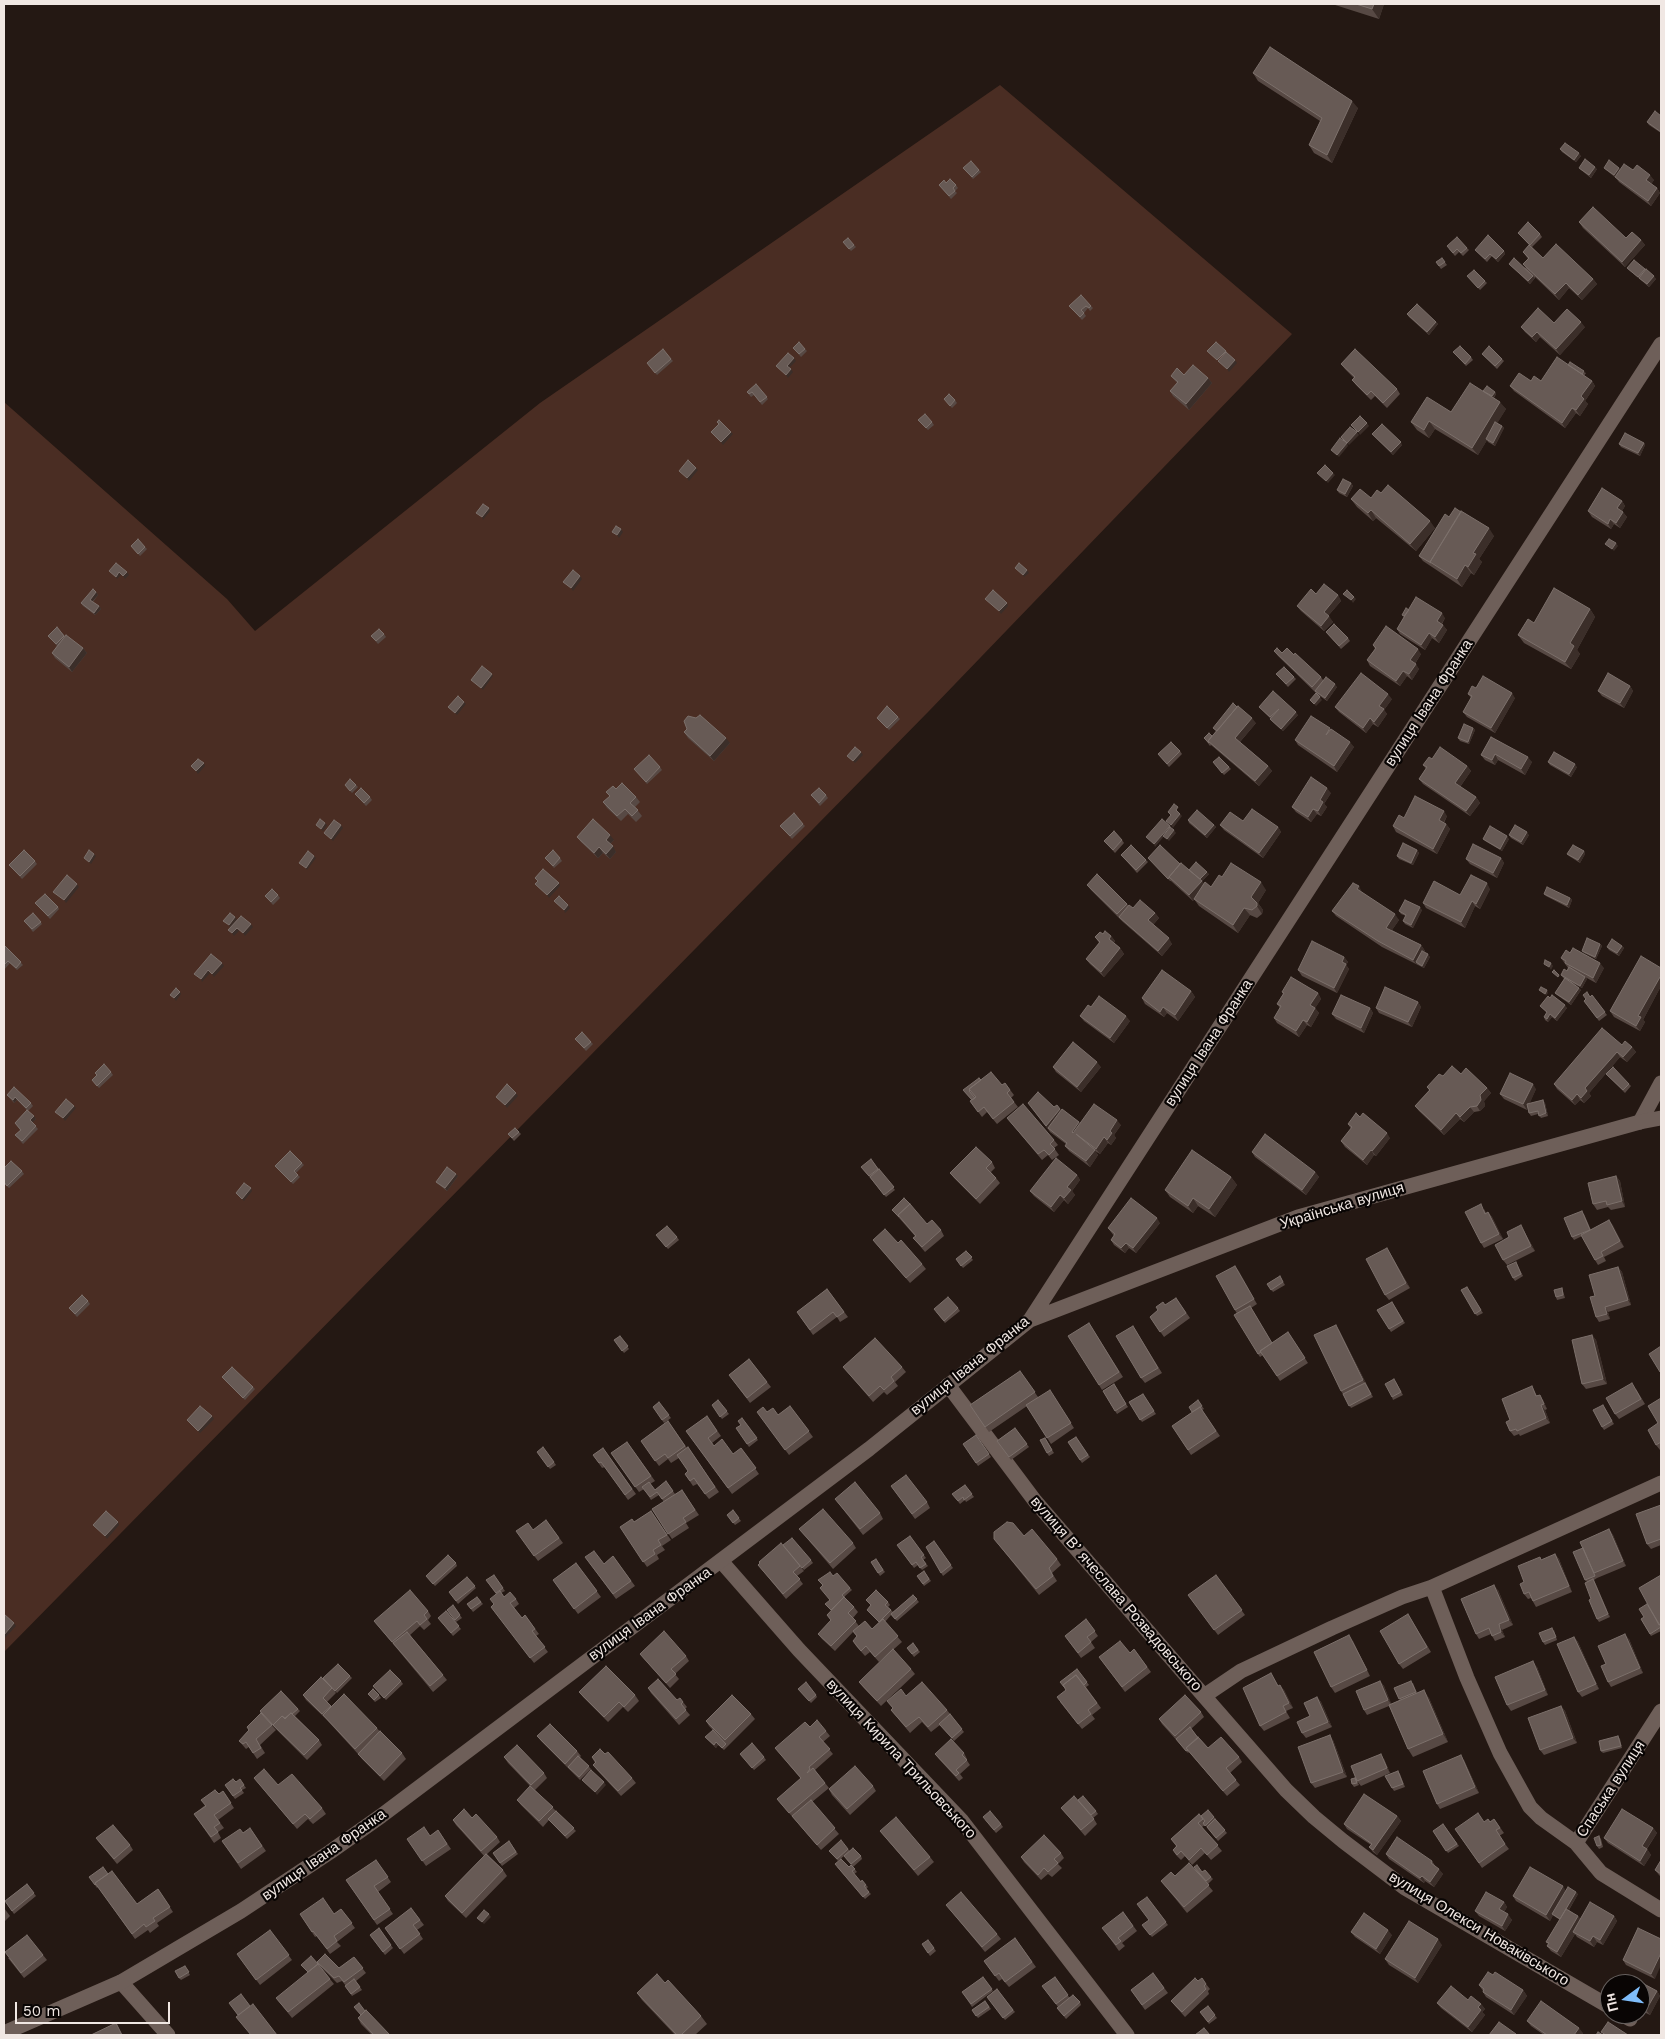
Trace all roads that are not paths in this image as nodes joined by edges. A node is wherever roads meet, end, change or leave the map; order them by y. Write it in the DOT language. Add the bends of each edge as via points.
graph roads {
  1 [pos="1661,344"];
  2 [pos="1661,1083"];
  3 [pos="1661,1118"];
  4 [pos="1640,1122"];
  5 [pos="1030,1320"];
  6 [pos="948,1385"];
  7 [pos="1661,1483"];
  8 [pos="721,1561"];
  9 [pos="1432,1587"];
  10 [pos="1204,1696"];
  11 [pos="1661,1711"];
  12 [pos="1576,1842"];
  13 [pos="1661,1910"];
  14 [pos="122,1982"];
  15 [pos="1600,2001"];
  16 [pos="4,2033"];
  17 [pos="168,2035"];
  18 [pos="1126,2035"];
  1 -- 5 [label="street, вулиця Івана Франка"];
  2 -- 4 [label="street"];
  3 -- 4 [label="street, Українська вулиця"];
  4 -- 5 [label="street, Українська вулиця" via="1298,1217"];
  5 -- 6 [label="street, вулиця Івана Франка"];
  6 -- 8 [label="street, вулиця Івана Франка"];
  6 -- 10 [label="street, вулиця Вʼячеслава Розвадовського" via="1035,1501"];
  7 -- 9 [label="street, вулиця Вʼячеслава Розвадовського"];
  8 -- 14 [label="street, вулиця Івана Франка" via="330,1852 241,1911"];
  8 -- 18 [label="street, вулиця Кирила Трильовського" via="799,1650 962,1821"];
  9 -- 10 [label="street, вулиця Вʼячеслава Розвадовського" via="1402,1597 1268,1658 1241,1671"];
  9 -- 12 [label="street" via="1467,1678 1511,1774 1530,1807"];
  10 -- 15 [label="street, вулиця Олекси Новаківського" via="1286,1790 1343,1841 1412,1892"];
  11 -- 12 [label="street, Спаська вулиця"];
  12 -- 13 [label="street" via="1601,1874"];
  14 -- 16 [label="street, вулиця Івана Франка"];
  14 -- 17 [label="street"];
}
